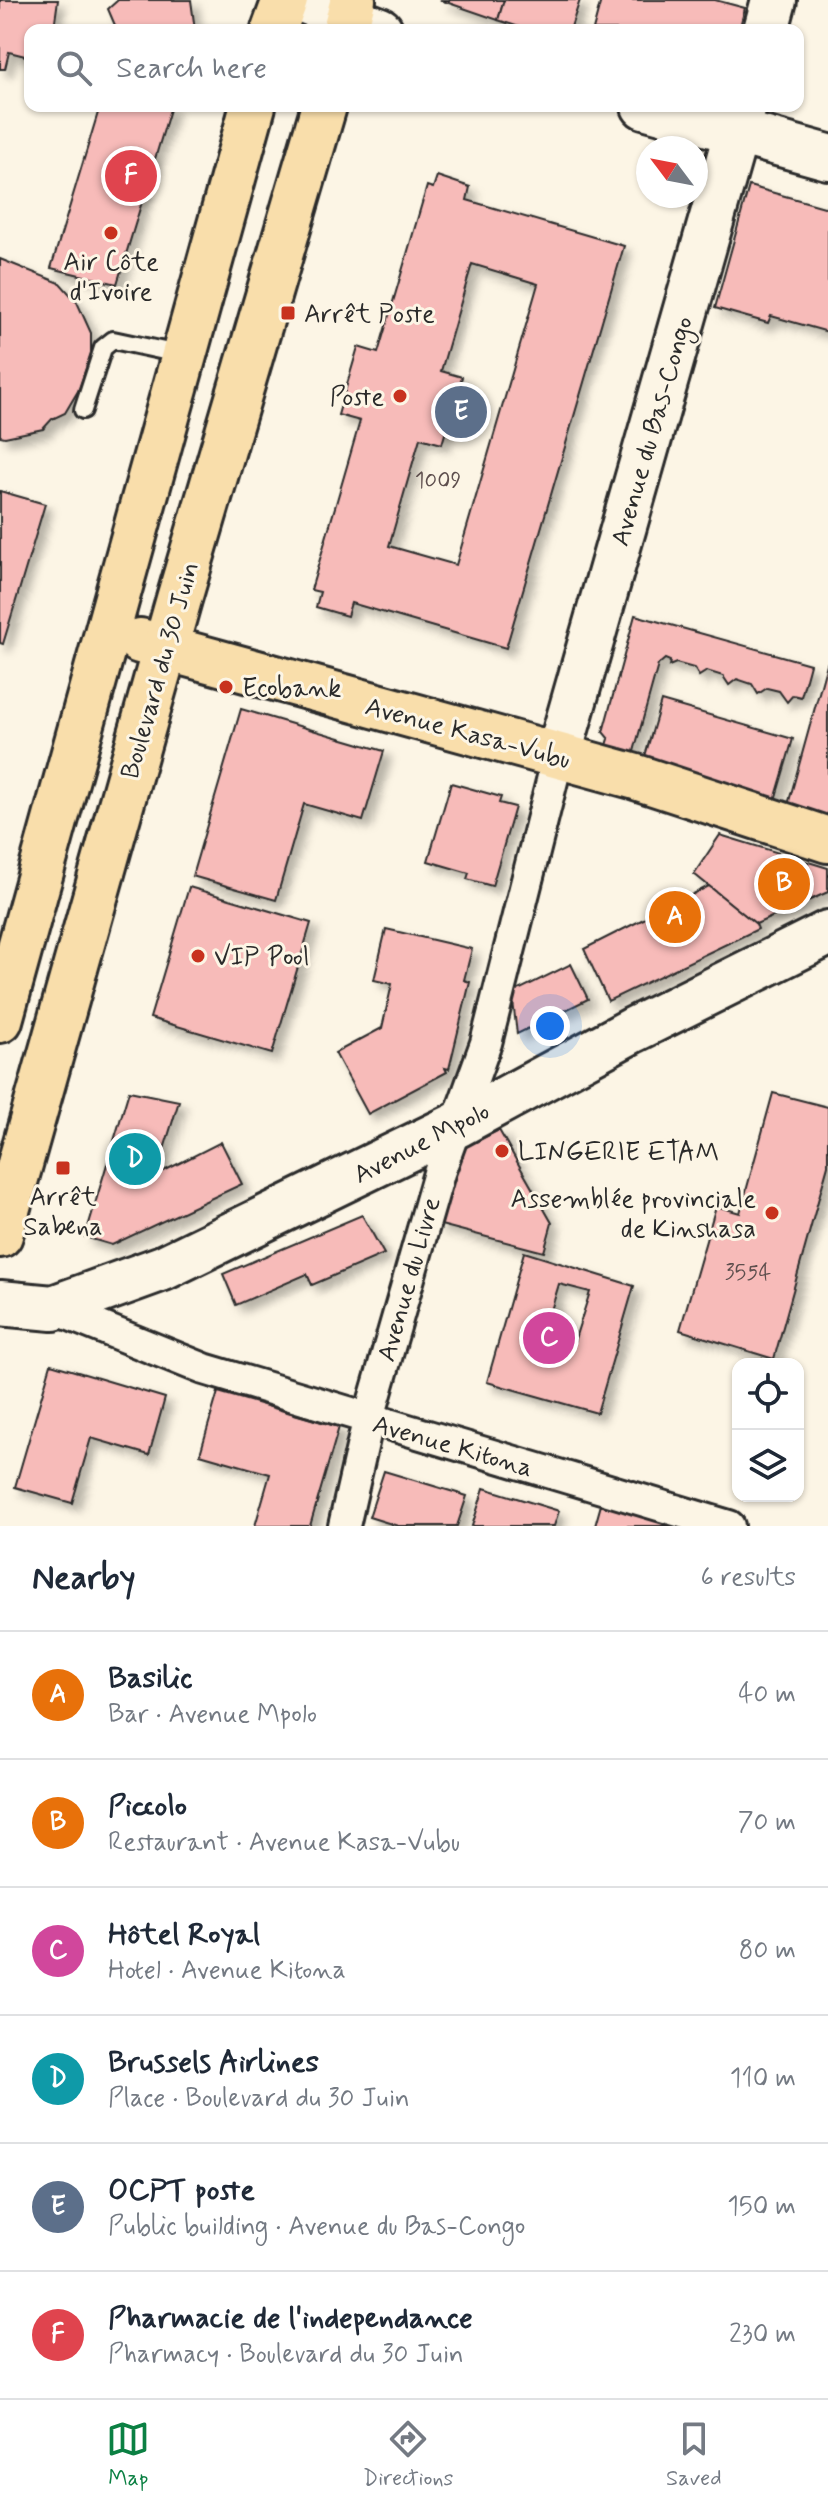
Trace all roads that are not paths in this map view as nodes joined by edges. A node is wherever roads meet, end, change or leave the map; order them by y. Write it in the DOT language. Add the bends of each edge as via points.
graph roads {
  1 [pos="285,0"];
  2 [pos="302,0"];
  3 [pos="774,0"];
  4 [pos="356,20"];
  5 [pos="276,24"];
  6 [pos="768,24"];
  7 [pos="251,112"];
  8 [pos="322,112"];
  9 [pos="692,112"];
  10 [pos="741,118"];
  11 [pos="828,157"];
  12 [pos="185,355"];
  13 [pos="83,410"];
  14 [pos="106,633"];
  15 [pos="167,648"];
  16 [pos="558,757"];
  17 [pos="828,840"];
  18 [pos="828,933"];
  19 [pos="0,1020"];
  20 [pos="459,1124"];
  21 [pos="0,1235"];
  22 [pos="0,1303"];
  23 [pos="53,1308"];
  24 [pos="368,1421"];
  25 [pos="344,1526"];
  26 [pos="729,1526"];
  1 -- 5 [label="main road"];
  2 -- 4 [label="street"];
  3 -- 6 [label="street"];
  7 -- 12 [label="main road"];
  8 -- 15 [label="main road, Boulevard du 30 Juin"];
  9 -- 10 [label="street"];
  10 -- 11 [label="street"];
  10 -- 16 [label="street, Avenue du Bas-Congo"];
  12 -- 13 [label="lane" via="113,340 103,348"];
  12 -- 14 [label="main road"];
  14 -- 15 [label="main road, Avenue Kasa-Vubu"];
  14 -- 19 [label="main road"];
  15 -- 16 [label="main road, Avenue Kasa-Vubu"];
  15 -- 21 [label="main road, Boulevard du 30 Juin"];
  16 -- 17 [label="main road, Avenue Kasa-Vubu"];
  16 -- 20 [label="street, Avenue du Livre" via="486,1043"];
  18 -- 20 [label="street, Avenue Mpolo"];
  20 -- 23 [label="street, Avenue Mpolo" via="163,1268"];
  20 -- 24 [label="street, Avenue du Livre" via="439,1173"];
  22 -- 23 [label="street, Avenue Mpolo"];
  23 -- 24 [label="street, Avenue Kitona" via="179,1360"];
  24 -- 25 [label="street, Avenue du Livre"];
  24 -- 26 [label="street, Avenue Kitona"];
}
